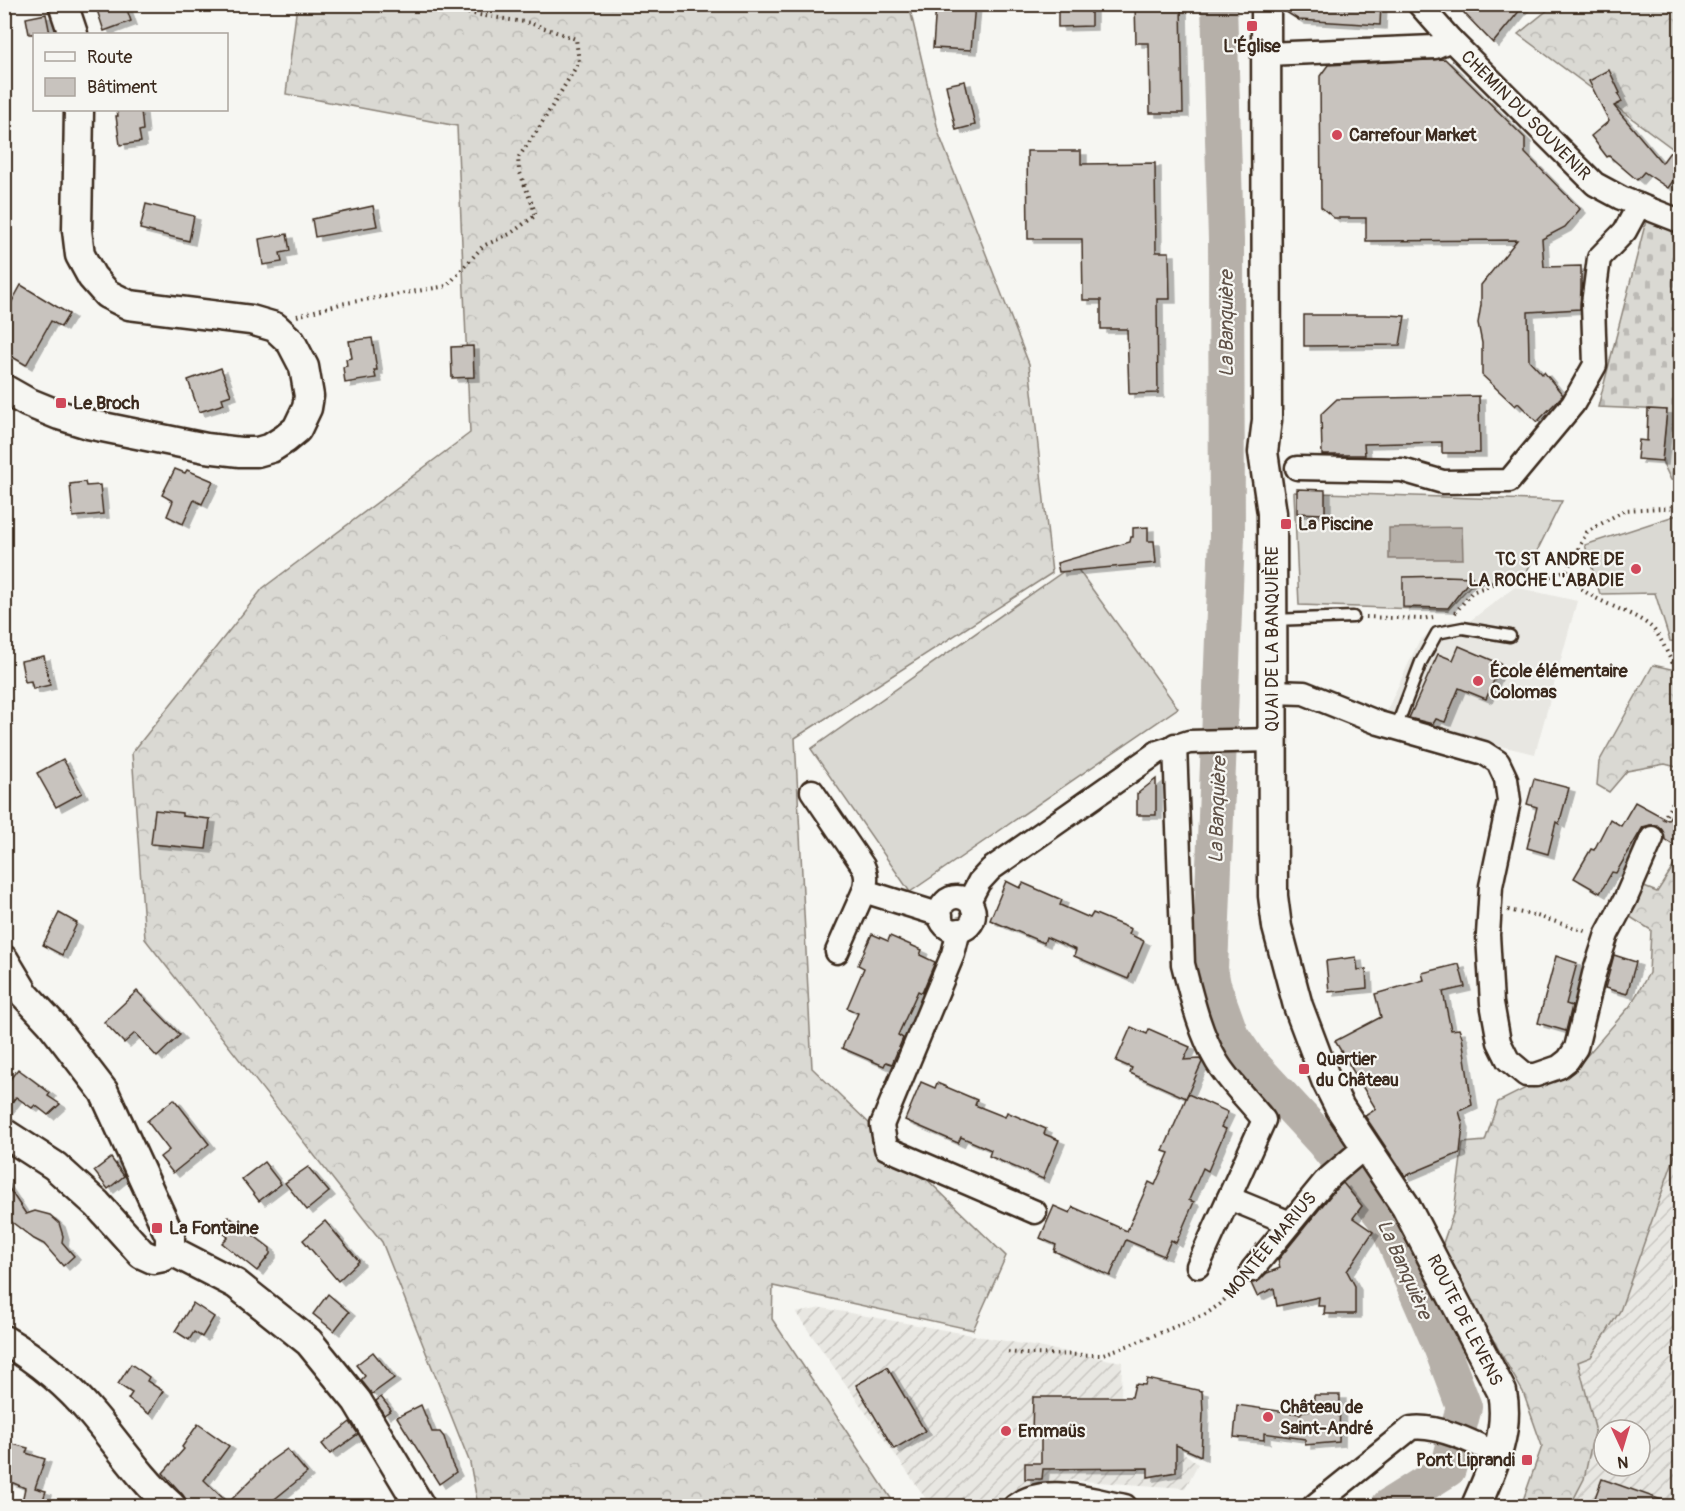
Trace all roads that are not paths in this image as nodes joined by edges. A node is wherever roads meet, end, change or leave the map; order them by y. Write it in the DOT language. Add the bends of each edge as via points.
graph roads {
  1 [pos="63,4"];
  2 [pos="1266,4"];
  3 [pos="1419,4"];
  4 [pos="73,33"];
  5 [pos="1451,40"];
  6 [pos="1266,54"];
  7 [pos="80,111"];
  8 [pos="1639,205"];
  9 [pos="1680,221"];
  10 [pos="4,389"];
  11 [pos="1297,468"];
  12 [pos="1353,617"];
  13 [pos="1271,620"];
  14 [pos="1510,636"];
  15 [pos="1272,692"];
  16 [pos="1396,728"];
  17 [pos="1262,740"];
  18 [pos="1182,743"];
  19 [pos="812,791"];
  20 [pos="1652,838"];
  21 [pos="864,891"];
  22 [pos="969,901"];
  23 [pos="941,915"];
  24 [pos="959,930"];
  25 [pos="837,952"];
  26 [pos="4,960"];
  27 [pos="4,1132"];
  28 [pos="1360,1150"];
  29 [pos="1229,1198"];
  30 [pos="1035,1212"];
  31 [pos="1290,1223"];
  32 [pos="170,1250"];
  33 [pos="1198,1266"];
  34 [pos="1252,1270"];
  35 [pos="4,1340"];
  36 [pos="1488,1450"];
  37 [pos="171,1506"];
  38 [pos="420,1506"];
  39 [pos="1015,1506"];
  40 [pos="1125,1506"];
  41 [pos="1314,1506"];
  42 [pos="1476,1506"];
  1 -- 4 [label="street"];
  2 -- 6 [label="street, QUAI DE LA BANQUIÈRE"];
  3 -- 5 [label="street, CHEMIN DU SOUVENIR"];
  5 -- 6 [label="street" via="1436,47"];
  5 -- 8 [label="street, CHEMIN DU SOUVENIR" via="1595,184"];
  6 -- 13 [label="street, QUAI DE LA BANQUIÈRE" via="1267,420 1263,452 1272,513"];
  7 -- 10 [label="street" via="77,230 80,255 92,277 107,294 129,305 251,320 274,327 291,342 304,368 307,408 297,429 271,448 240,453 88,424 27,402"];
  8 -- 9 [label="street, CHEMIN DU SOUVENIR"];
  8 -- 11 [label="street" via="1625,231 1599,258 1593,304 1594,365 1573,404 1509,481 1443,482 1402,470"];
  12 -- 13 [label="lane"];
  13 -- 15 [label="street, QUAI DE LA BANQUIÈRE"];
  14 -- 16 [label="lane" via="1463,628 1437,633 1420,662"];
  15 -- 16 [label="street" via="1304,693"];
  15 -- 17 [label="street, QUAI DE LA BANQUIÈRE"];
  16 -- 20 [label="street" via="1484,753 1498,762 1506,779 1509,801 1491,886 1488,935 1492,1003 1499,1042 1508,1060 1526,1075 1559,1067 1576,1048 1607,934"];
  17 -- 18 [label="street"];
  17 -- 28 [label="street, QUAI DE LA BANQUIÈRE" via="1277,927 1298,1006 1326,1080"];
  18 -- 22 [label="street" via="1158,752 991,869"];
  18 -- 29 [label="street" via="1178,781 1185,973 1217,1063 1264,1120"];
  19 -- 21 [label="street" via="863,866 867,882"];
  21 -- 23 [label="street"];
  21 -- 25 [label="street"];
  22 -- 23 [label="street" via="952,897 943,904"];
  22 -- 24 [label="street" via="974,916 969,926"];
  23 -- 24 [label="street" via="945,925"];
  24 -- 30 [label="street" via="953,954 882,1125 886,1148"];
  26 -- 32 [label="street" via="25,995 104,1092 165,1224"];
  27 -- 32 [label="street" via="55,1166 97,1204 142,1254 153,1259"];
  28 -- 31 [label="street, MONTÉE MARIUS" via="1325,1181"];
  28 -- 36 [label="street, ROUTE DE LEVENS" via="1406,1207 1502,1392 1504,1423"];
  29 -- 31 [label="street"];
  29 -- 33 [label="street"];
  31 -- 34 [label="street, MONTÉE MARIUS"];
  32 -- 38 [label="street" via="236,1284 309,1342 357,1401"];
  35 -- 37 [label="street" via="34,1359 70,1391 151,1488"];
  36 -- 41 [label="street" via="1425,1427 1411,1428"];
  36 -- 42 [label="street, ROUTE DE LEVENS"];
  39 -- 40 [label="street" via="1024,1499 1052,1493"];
}
